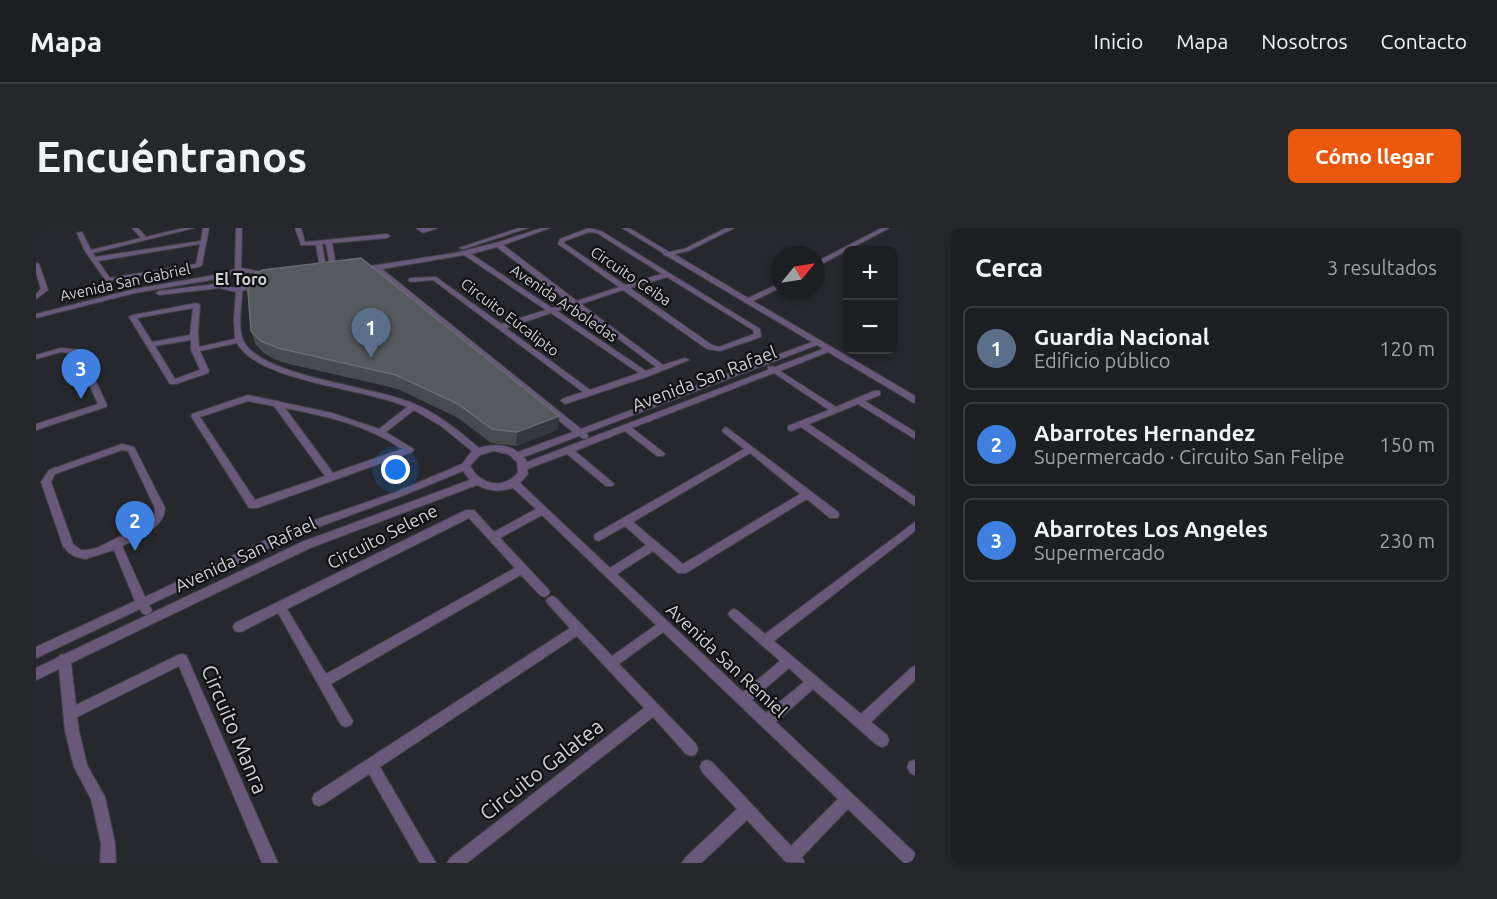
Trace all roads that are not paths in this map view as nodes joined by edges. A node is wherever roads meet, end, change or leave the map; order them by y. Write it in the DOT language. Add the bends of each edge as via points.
graph roads {
  1 [pos="191,228"];
  2 [pos="206,228"];
  3 [pos="239,228"];
  4 [pos="297,228"];
  5 [pos="364,228"];
  6 [pos="419,228"];
  7 [pos="435,228"];
  8 [pos="499,228"];
  9 [pos="547,228"];
  10 [pos="625,228"];
  11 [pos="731,228"];
  12 [pos="886,228"];
  13 [pos="520,229"];
  14 [pos="140,232"];
  15 [pos="510,233"];
  16 [pos="80,234"];
  17 [pos="530,235"];
  18 [pos="387,236"];
  19 [pos="375,237"];
  20 [pos="521,238"];
  21 [pos="490,240"];
  22 [pos="203,242"];
  23 [pos="329,245"];
  24 [pos="319,246"];
  25 [pos="500,246"];
  26 [pos="459,249"];
  27 [pos="92,254"];
  28 [pos="467,254"];
  29 [pos="666,254"];
  30 [pos="825,260"];
  31 [pos="36,264"];
  32 [pos="345,268"];
  33 [pos="377,268"];
  34 [pos="334,269"];
  35 [pos="238,270"];
  36 [pos="323,270"];
  37 [pos="312,272"];
  38 [pos="668,274"];
  39 [pos="220,276"];
  40 [pos="270,276"];
  41 [pos="259,277"];
  42 [pos="411,280"];
  43 [pos="219,286"];
  44 [pos="625,288"];
  45 [pos="239,289"];
  46 [pos="771,290"];
  47 [pos="36,297"];
  48 [pos="748,301"];
  49 [pos="576,303"];
  50 [pos="551,311"];
  51 [pos="36,316"];
  52 [pos="36,324"];
  53 [pos="500,327"];
  54 [pos="192,337"];
  55 [pos="240,340"];
  56 [pos="818,342"];
  57 [pos="150,345"];
  58 [pos="829,349"];
  59 [pos="195,350"];
  60 [pos="36,357"];
  61 [pos="685,360"];
  62 [pos="764,363"];
  63 [pos="662,368"];
  64 [pos="775,370"];
  65 [pos="646,374"];
  66 [pos="696,388"];
  67 [pos="589,393"];
  68 [pos="877,393"];
  69 [pos="707,396"];
  70 [pos="915,400"];
  71 [pos="565,401"];
  72 [pos="859,401"];
  73 [pos="278,405"];
  74 [pos="413,406"];
  75 [pos="835,410"];
  76 [pos="803,424"];
  77 [pos="36,427"];
  78 [pos="626,428"];
  79 [pos="791,428"];
  80 [pos="726,430"];
  81 [pos="579,432"];
  82 [pos="379,433"];
  83 [pos="915,436"];
  84 [pos="591,442"];
  85 [pos="750,449"];
  86 [pos="569,450"];
  87 [pos="477,452"];
  88 [pos="660,454"];
  89 [pos="518,456"];
  90 [pos="465,466"];
  91 [pos="524,467"];
  92 [pos="332,477"];
  93 [pos="475,482"];
  94 [pos="514,483"];
  95 [pos="609,484"];
  96 [pos="807,494"];
  97 [pos="915,502"];
  98 [pos="543,510"];
  99 [pos="834,515"];
  100 [pos="626,521"];
  101 [pos="915,526"];
  102 [pos="493,537"];
  103 [pos="599,537"];
  104 [pos="116,543"];
  105 [pos="654,545"];
  106 [pos="522,569"];
  107 [pos="609,574"];
  108 [pos="143,604"];
  109 [pos="279,607"];
  110 [pos="734,614"];
  111 [pos="150,618"];
  112 [pos="664,625"];
  113 [pos="239,627"];
  114 [pos="578,629"];
  115 [pos="766,640"];
  116 [pos="36,653"];
  117 [pos="64,659"];
  118 [pos="789,661"];
  119 [pos="610,663"];
  120 [pos="915,672"];
  121 [pos="36,674"];
  122 [pos="814,681"];
  123 [pos="323,682"];
  124 [pos="743,700"];
  125 [pos="653,709"];
  126 [pos="70,714"];
  127 [pos="346,722"];
  128 [pos="766,722"];
  129 [pos="861,722"];
  130 [pos="882,740"];
  131 [pos="691,749"];
  132 [pos="371,765"];
  133 [pos="707,767"];
  134 [pos="319,799"];
  135 [pos="848,799"];
  136 [pos="747,810"];
  137 [pos="794,860"];
  138 [pos="108,863"];
  139 [pos="270,863"];
  140 [pos="428,863"];
  141 [pos="455,863"];
  142 [pos="690,863"];
  143 [pos="915,863"];
  1 -- 14 [label="street"];
  2 -- 22 [label="street"];
  3 -- 35 [label="street"];
  4 -- 24 [label="street" via="301,243"];
  5 -- 19 [label="street"];
  6 -- 7 [label="street"];
  8 -- 15 [label="street"];
  9 -- 17 [label="street"];
  10 -- 29 [label="street"];
  11 -- 29 [label="street" via="686,250"];
  12 -- 30 [label="street"];
  13 -- 15 [label="street"];
  13 -- 17 [label="street"];
  14 -- 27 [label="street"];
  15 -- 20 [label="street"];
  15 -- 21 [label="street"];
  16 -- 27 [label="street"];
  17 -- 20 [label="street"];
  18 -- 19 [label="street"];
  19 -- 23 [label="street"];
  20 -- 25 [label="street"];
  21 -- 25 [label="street, Avenida Arboledas"];
  21 -- 26 [label="street"];
  22 -- 27 [label="street"];
  22 -- 27 [label="street" via="199,265 108,280"];
  23 -- 24 [label="street"];
  23 -- 34 [label="street"];
  24 -- 36 [label="street"];
  25 -- 28 [label="street"];
  25 -- 49 [label="street, Avenida Arboledas"];
  26 -- 28 [label="street, Avenida Arboledas"];
  26 -- 33 [label="street" via="356,267"];
  28 -- 33 [label="street"];
  28 -- 50 [label="street, Avenida Arboledas"];
  29 -- 48 [label="street"];
  31 -- 47 [label="street" via="45,290"];
  32 -- 34 [label="street"];
  33 -- 81 [label="street"];
  34 -- 36 [label="street"];
  35 -- 39 [label="street"];
  35 -- 41 [label="street" via="251,270"];
  36 -- 37 [label="street"];
  38 -- 44 [label="street"];
  38 -- 44 [label="street, Circuito Ceiba" via="594,230 560,242"];
  38 -- 44 [label="street, Circuito Ceiba" via="756,329 758,335 720,349 710,347"];
  39 -- 43 [label="street"];
  39 -- 51 [label="street, Avenida San Gabriel" via="135,291"];
  40 -- 41 [label="street"];
  41 -- 45 [label="street"];
  42 -- 53 [label="street, Circuito Eucalipto" via="434,278"];
  43 -- 45 [label="street"];
  43 -- 52 [label="street, Avenida San Gabriel" via="146,295"];
  44 -- 49 [label="street"];
  45 -- 55 [label="street"];
  46 -- 48 [label="street"];
  48 -- 56 [label="street"];
  49 -- 50 [label="street"];
  49 -- 63 [label="street, Avenida Arboledas"];
  50 -- 53 [label="street"];
  50 -- 65 [label="street, Avenida Arboledas"];
  53 -- 67 [label="street, Circuito Eucalipto"];
  54 -- 57 [label="street"];
  54 -- 57 [label="street" via="197,305 133,317"];
  54 -- 59 [label="street"];
  55 -- 59 [label="street"];
  55 -- 74 [label="street" via="250,355 292,374 374,392"];
  56 -- 58 [label="street"];
  56 -- 62 [label="street, Avenida San Rafael"];
  57 -- 59 [label="street" via="173,382 205,371"];
  58 -- 64 [label="street, Avenida San Rafael"];
  58 -- 70 [label="street"];
  60 -- 77 [label="street" via="61,350 78,352 103,405"];
  61 -- 63 [label="street"];
  62 -- 64 [label="street"];
  62 -- 66 [label="street, Avenida San Rafael"];
  63 -- 65 [label="street"];
  64 -- 69 [label="street, Avenida San Rafael"];
  64 -- 75 [label="street"];
  65 -- 67 [label="street"];
  66 -- 69 [label="street"];
  66 -- 81 [label="street, Avenida San Rafael"];
  67 -- 71 [label="street"];
  68 -- 72 [label="street"];
  69 -- 78 [label="street, Avenida San Rafael"];
  72 -- 75 [label="street"];
  72 -- 83 [label="street"];
  73 -- 82 [label="street"];
  73 -- 92 [label="street"];
  73 -- 92 [label="street" via="248,398 195,416 253,505"];
  74 -- 82 [label="street"];
  74 -- 87 [label="street" via="431,415"];
  75 -- 76 [label="street"];
  76 -- 79 [label="street"];
  76 -- 97 [label="street"];
  78 -- 84 [label="street, Avenida San Rafael"];
  78 -- 88 [label="street"];
  80 -- 85 [label="street"];
  81 -- 84 [label="street"];
  81 -- 89 [label="street, Avenida San Rafael"];
  82 -- 92 [label="street" via="409,450"];
  84 -- 86 [label="street, Avenida San Rafael"];
  85 -- 96 [label="street"];
  85 -- 100 [label="street"];
  86 -- 91 [label="street, Avenida San Rafael"];
  86 -- 95 [label="street"];
  87 -- 89 [label="street" via="503,449"];
  87 -- 90 [label="street"];
  89 -- 91 [label="street"];
  90 -- 93 [label="street"];
  90 -- 108 [label="street, Avenida San Rafael" via="293,532"];
  91 -- 94 [label="street"];
  93 -- 94 [label="street" via="494,488"];
  93 -- 111 [label="street, Avenida San Rafael" via="341,529"];
  94 -- 98 [label="street, Avenida San Remiel"];
  96 -- 99 [label="street"];
  96 -- 105 [label="street" via="682,570"];
  98 -- 102 [label="street"];
  98 -- 107 [label="street, Avenida San Remiel"];
  100 -- 103 [label="street"];
  100 -- 105 [label="street"];
  101 -- 115 [label="street"];
  102 -- 106 [label="street, Circuito Selene"];
  102 -- 109 [label="street, Circuito Selene" via="470,513"];
  104 -- 104 [label="street" via="86,555 73,551 46,482 52,472 122,447 131,449 160,515 148,528"];
  104 -- 108 [label="street"];
  105 -- 107 [label="street"];
  106 -- 114 [label="street, Circuito Selene"];
  106 -- 123 [label="street"];
  107 -- 112 [label="street, Avenida San Remiel"];
  108 -- 111 [label="street"];
  108 -- 116 [label="street, Avenida San Rafael"];
  109 -- 113 [label="street, Circuito Selene"];
  109 -- 123 [label="street"];
  110 -- 115 [label="street"];
  111 -- 117 [label="street, Avenida San Rafael"];
  112 -- 119 [label="street"];
  112 -- 124 [label="street, Avenida San Remiel"];
  114 -- 119 [label="street"];
  114 -- 132 [label="street"];
  115 -- 118 [label="street"];
  117 -- 121 [label="street, Avenida San Rafael"];
  117 -- 126 [label="street"];
  118 -- 122 [label="street"];
  118 -- 124 [label="street"];
  119 -- 125 [label="street"];
  120 -- 129 [label="street"];
  122 -- 128 [label="street"];
  122 -- 129 [label="street"];
  123 -- 127 [label="street"];
  124 -- 128 [label="street, Avenida San Remiel"];
  125 -- 131 [label="street"];
  125 -- 141 [label="street, Circuito Galatea"];
  126 -- 138 [label="street" via="81,767 98,797"];
  126 -- 139 [label="street, Circuito Manra" via="182,659"];
  128 -- 135 [label="street, Avenida San Remiel"];
  129 -- 130 [label="street"];
  132 -- 134 [label="street"];
  132 -- 140 [label="street"];
  133 -- 136 [label="street"];
  135 -- 137 [label="street"];
  135 -- 143 [label="street, Avenida San Remiel"];
  136 -- 137 [label="street"];
  136 -- 142 [label="street"];
}
